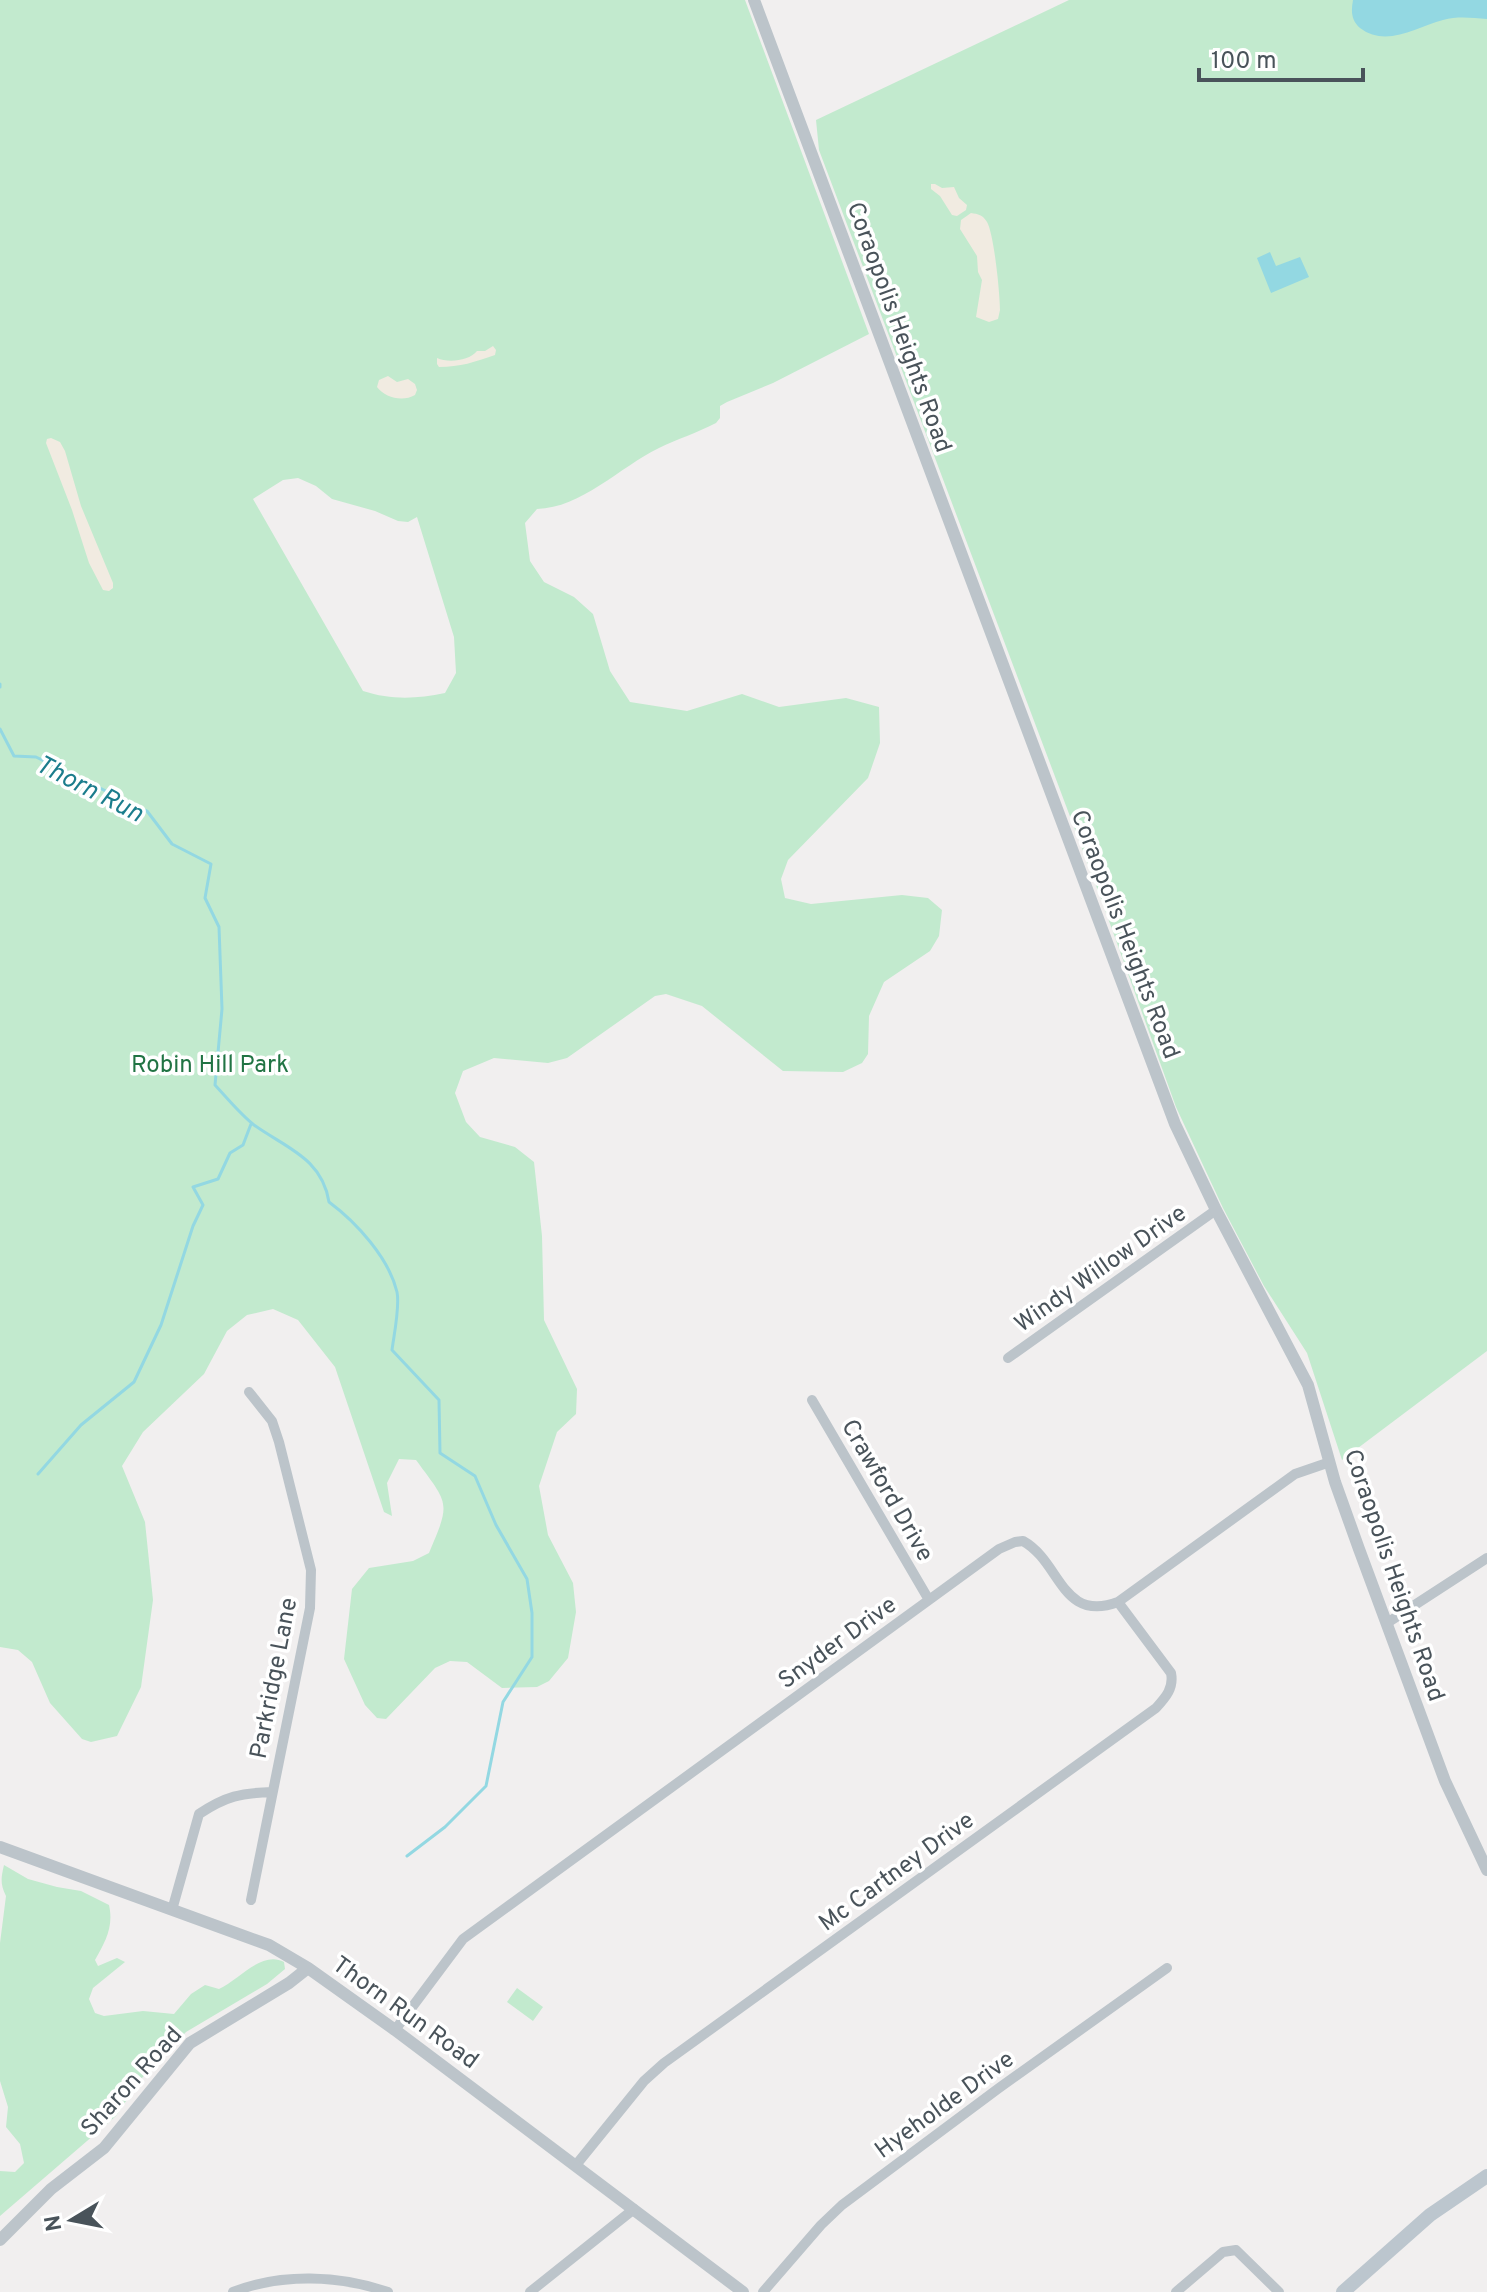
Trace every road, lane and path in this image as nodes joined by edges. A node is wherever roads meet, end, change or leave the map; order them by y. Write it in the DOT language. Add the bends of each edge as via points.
graph roads {
  1 [pos="754,0"];
  2 [pos="1216,1210"];
  3 [pos="1008,1358"];
  4 [pos="249,1392"];
  5 [pos="812,1400"];
  6 [pos="1330,1462"];
  7 [pos="1487,1558"];
  8 [pos="929,1600"];
  9 [pos="1118,1602"];
  10 [pos="1387,1623"];
  11 [pos="272,1792"];
  12 [pos="0,1847"];
  13 [pos="1487,1870"];
  14 [pos="251,1900"];
  15 [pos="172,1910"];
  16 [pos="308,1968"];
  17 [pos="1167,1968"];
  18 [pos="395,2030"];
  19 [pos="576,2165"];
  20 [pos="1487,2176"];
  21 [pos="634,2209"];
  22 [pos="2,2236"];
  23 [pos="233,2292"];
  24 [pos="388,2292"];
  25 [pos="530,2292"];
  26 [pos="743,2292"];
  27 [pos="763,2292"];
  28 [pos="1176,2292"];
  29 [pos="1279,2292"];
  30 [pos="1343,2292"];
  1 -- 2 [label="street, Coraopolis Heights Road" via="1138,1030"];
  2 -- 3 [label="street, Windy Willow Drive"];
  2 -- 6 [label="street, Coraopolis Heights Road" via="1308,1385"];
  4 -- 11 [label="street, Parkridge Lane" via="272,1421 311,1570 310,1608"];
  5 -- 8 [label="street, Crawford Drive"];
  6 -- 9 [label="street" via="1295,1474"];
  6 -- 10 [label="street, Coraopolis Heights Road"];
  7 -- 10 [label="street"];
  8 -- 9 [label="street, Snyder Drive" via="999,1549 1023,1541 1080,1604"];
  8 -- 18 [label="street, Snyder Drive" via="463,1939"];
  9 -- 19 [label="street, Mc Cartney Drive" via="1171,1673 1173,1683 1156,1708 664,2063"];
  10 -- 13 [label="street, Coraopolis Heights Road" via="1445,1781"];
  11 -- 14 [label="street, Parkridge Lane"];
  11 -- 15 [label="street, Parkridge Lane" via="241,1793 199,1814"];
  12 -- 15 [label="street, Thorn Run Road"];
  15 -- 16 [label="street, Thorn Run Road" via="269,1945"];
  16 -- 18 [label="street, Thorn Run Road"];
  16 -- 22 [label="street, Sharon Road" via="190,2043 104,2148"];
  17 -- 27 [label="street, Hyeholde Drive" via="842,2205"];
  18 -- 19 [label="street, Thorn Run Road"];
  19 -- 21 [label="street, Thorn Run Road"];
  20 -- 30 [label="main road" via="1430,2215"];
  21 -- 25 [label="street"];
  21 -- 26 [label="street, Thorn Run Road"];
  23 -- 24 [label="street" via="271,2281 316,2279"];
  28 -- 29 [label="street" via="1223,2252 1236,2250"];
}
